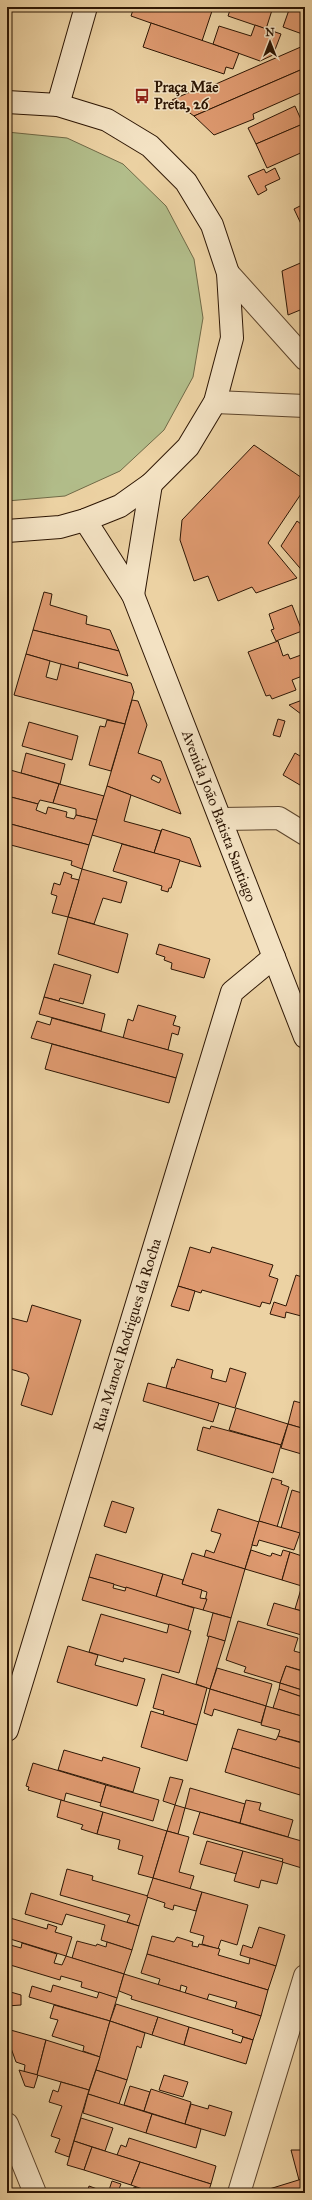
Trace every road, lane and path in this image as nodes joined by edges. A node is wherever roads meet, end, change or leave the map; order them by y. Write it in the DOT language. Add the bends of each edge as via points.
graph roads {
  1 [pos="86,7"];
  2 [pos="7,102"];
  3 [pos="58,105"];
  4 [pos="228,273"];
  5 [pos="305,359"];
  6 [pos="215,402"];
  7 [pos="305,406"];
  8 [pos="151,484"];
  9 [pos="85,520"];
  10 [pos="7,531"];
  11 [pos="134,595"];
  12 [pos="221,819"];
  13 [pos="305,834"];
  14 [pos="274,957"];
  15 [pos="305,1037"];
  16 [pos="7,1730"];
  17 [pos="304,1992"];
  18 [pos="7,2124"];
  19 [pos="35,2193"];
  20 [pos="239,2193"];
  1 -- 3 [label="street"];
  2 -- 3 [label="street"];
  3 -- 4 [label="street" via="107,120 150,146 186,182 212,225"];
  4 -- 5 [label="street"];
  4 -- 6 [label="street" via="232,338"];
  6 -- 7 [label="street"];
  6 -- 8 [label="street" via="188,447"];
  8 -- 9 [label="street" via="120,506"];
  8 -- 11 [label="street, Avenida João Batista Santiago"];
  9 -- 10 [label="street" via="60,527"];
  9 -- 11 [label="street, Avenida João Batista Santiago"];
  11 -- 12 [label="street, Avenida João Batista Santiago"];
  12 -- 13 [label="street" via="279,818"];
  12 -- 14 [label="street, Avenida João Batista Santiago"];
  14 -- 15 [label="street, Avenida João Batista Santiago"];
  14 -- 16 [label="street, Rua Manoel Rodrigues da Rocha" via="232,992"];
  17 -- 20 [label="street"];
  18 -- 19 [label="street"];
}
